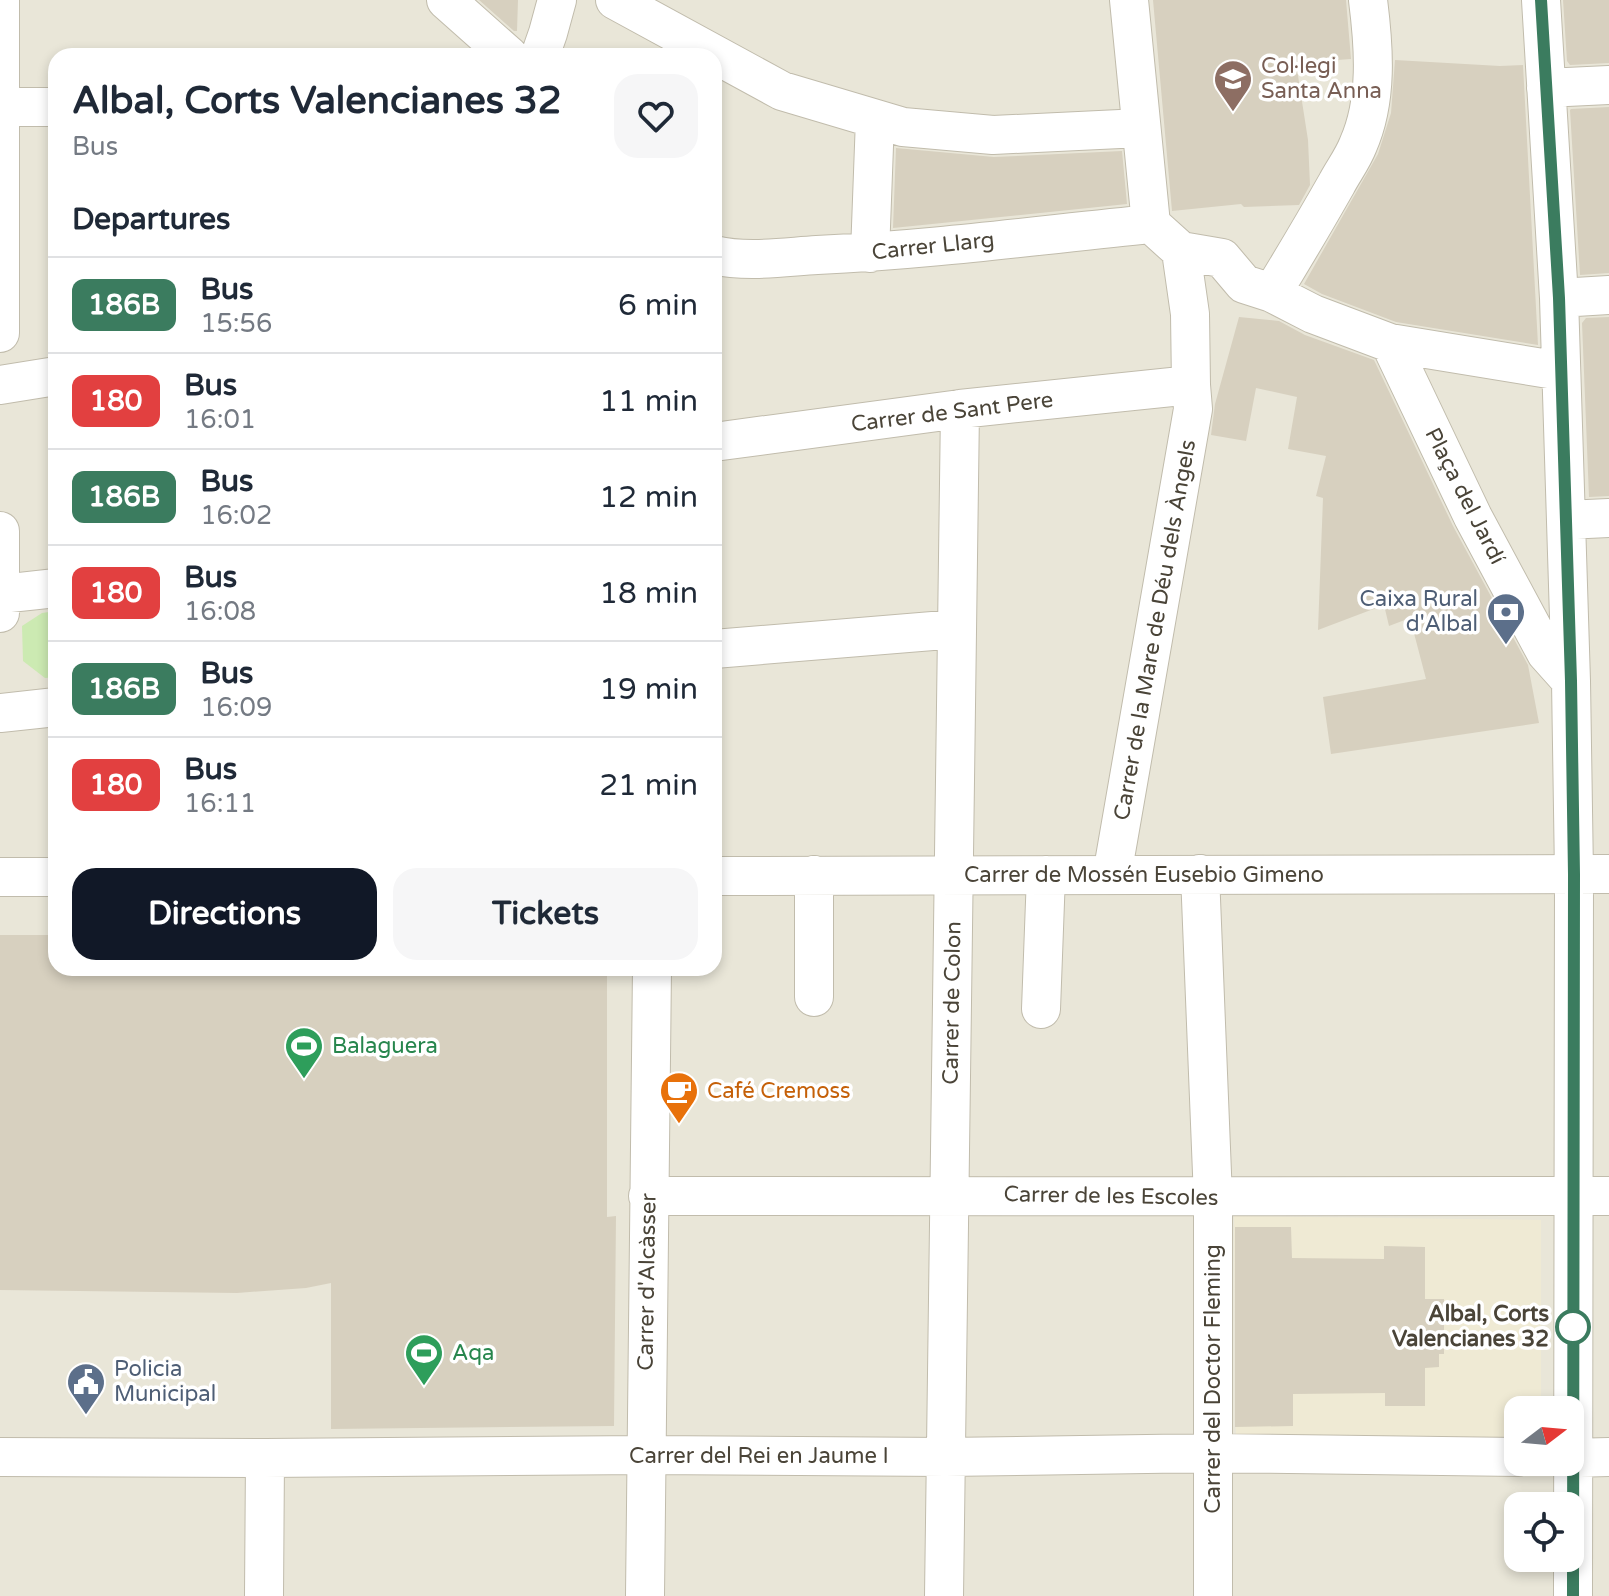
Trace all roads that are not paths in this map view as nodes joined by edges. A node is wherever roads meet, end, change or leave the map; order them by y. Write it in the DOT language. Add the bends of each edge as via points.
graph roads {
  1 [pos="0,0"];
  2 [pos="446,0"];
  3 [pos="557,0"];
  4 [pos="615,0"];
  5 [pos="1129,0"];
  6 [pos="1368,0"];
  7 [pos="1541,0"];
  8 [pos="501,48"];
  9 [pos="543,48"];
  10 [pos="703,48"];
  11 [pos="722,58"];
  12 [pos="1609,85"];
  13 [pos="1546,88"];
  14 [pos="0,107"];
  15 [pos="48,107"];
  16 [pos="875,119"];
  17 [pos="1141,128"];
  18 [pos="1151,224"];
  19 [pos="0,237"];
  20 [pos="1181,251"];
  21 [pos="870,253"];
  22 [pos="722,257"];
  23 [pos="1258,288"];
  24 [pos="1609,295"];
  25 [pos="1559,298"];
  26 [pos="1190,314"];
  27 [pos="0,333"];
  28 [pos="1390,343"];
  29 [pos="1561,371"];
  30 [pos="48,377"];
  31 [pos="0,385"];
  32 [pos="1191,385"];
  33 [pos="960,409"];
  34 [pos="722,441"];
  35 [pos="1609,518"];
  36 [pos="1566,520"];
  37 [pos="0,531"];
  38 [pos="48,589"];
  39 [pos="0,594"];
  40 [pos="0,613"];
  41 [pos="957,629"];
  42 [pos="722,648"];
  43 [pos="1571,681"];
  44 [pos="48,708"];
  45 [pos="0,713"];
  46 [pos="1200,874"];
  47 [pos="1591,874"];
  48 [pos="814,875"];
  49 [pos="954,875"];
  50 [pos="1046,875"];
  51 [pos="1112,875"];
  52 [pos="722,876"];
  53 [pos="0,877"];
  54 [pos="48,877"];
  55 [pos="652,976"];
  56 [pos="814,997"];
  57 [pos="1041,1009"];
  58 [pos="949,1195"];
  59 [pos="648,1196"];
  60 [pos="1591,1196"];
  61 [pos="1213,1198"];
  62 [pos="1212,1453"];
  63 [pos="646,1455"];
  64 [pos="0,1457"];
  65 [pos="946,1457"];
  66 [pos="1504,1457"];
  67 [pos="265,1458"];
  68 [pos="1584,1458"];
  69 [pos="1583,1476"];
  70 [pos="264,1596"];
  71 [pos="645,1596"];
  72 [pos="944,1596"];
  73 [pos="1213,1596"];
  74 [pos="1573,1596"];
  1 -- 14 [label="street"];
  2 -- 8 [label="street"];
  3 -- 9 [label="street"];
  4 -- 10 [label="street"];
  5 -- 17 [label="street"];
  6 -- 23 [label="street" via="1373,71 1359,144 1315,222"];
  7 -- 13 [label="street"];
  11 -- 16 [label="street" via="782,91"];
  12 -- 13 [label="street"];
  13 -- 25 [label="street"];
  14 -- 15 [label="street"];
  14 -- 19 [label="street"];
  16 -- 17 [label="street" via="903,127 993,135"];
  16 -- 21 [label="street"];
  17 -- 18 [label="street"];
  18 -- 20 [label="street"];
  18 -- 21 [label="street, Carrer Llarg"];
  19 -- 27 [label="street"];
  20 -- 23 [label="street" via="1222,258"];
  20 -- 26 [label="street, Carrer de la Mare de Déu dels Àngels"];
  21 -- 22 [label="street, Carrer Llarg"];
  23 -- 26 [label="street"];
  23 -- 28 [label="street"];
  24 -- 25 [label="street"];
  25 -- 29 [label="street"];
  26 -- 32 [label="street, Carrer de la Mare de Déu dels Àngels"];
  28 -- 29 [label="street"];
  28 -- 43 [label="street, Plaça del Jardí" via="1473,517 1546,653"];
  29 -- 36 [label="street"];
  30 -- 31 [label="street"];
  32 -- 33 [label="street, Carrer de Sant Pere"];
  32 -- 51 [label="street, Carrer de la Mare de Déu dels Àngels" via="1193,409"];
  33 -- 34 [label="street, Carrer de Sant Pere"];
  33 -- 41 [label="street, Carrer de Colon"];
  35 -- 36 [label="street"];
  36 -- 43 [label="street"];
  37 -- 39 [label="street"];
  38 -- 39 [label="street"];
  39 -- 40 [label="street"];
  41 -- 42 [label="street"];
  41 -- 49 [label="street, Carrer de Colon"];
  43 -- 47 [label="street"];
  44 -- 45 [label="street"];
  46 -- 47 [label="street, Carrer de Mossén Eusebio Gimeno"];
  46 -- 51 [label="street, Carrer de Mossén Eusebio Gimeno"];
  46 -- 61 [label="street, Carrer del Doctor Fleming"];
  47 -- 60 [label="street"];
  48 -- 49 [label="street, Carrer de Mossén Eusebio Gimeno"];
  48 -- 52 [label="street, Carrer de Mossén Eusebio Gimeno"];
  48 -- 56 [label="street"];
  49 -- 50 [label="street, Carrer de Mossén Eusebio Gimeno"];
  49 -- 58 [label="street, Carrer de Colon"];
  50 -- 51 [label="street, Carrer de Mossén Eusebio Gimeno"];
  50 -- 57 [label="street"];
  53 -- 54 [label="street"];
  55 -- 59 [label="street, Carrer d'Alcàsser"];
  58 -- 59 [label="street, Carrer de les Escoles"];
  58 -- 61 [label="street, Carrer de les Escoles"];
  58 -- 65 [label="street, Carrer de Colon"];
  59 -- 63 [label="street, Carrer d'Alcàsser"];
  60 -- 61 [label="street, Carrer de les Escoles"];
  60 -- 68 [label="street"];
  61 -- 62 [label="street, Carrer del Doctor Fleming"];
  62 -- 65 [label="street, Carrer del Rei en Jaume I"];
  62 -- 66 [label="street, Carrer del Rei en Jaume I"];
  62 -- 73 [label="street, Carrer del Doctor Fleming"];
  63 -- 65 [label="street, Carrer del Rei en Jaume I"];
  63 -- 67 [label="street, Carrer del Rei en Jaume I"];
  63 -- 71 [label="street, Carrer d'Alcàsser"];
  64 -- 67 [label="street, Carrer del Rei en Jaume I"];
  65 -- 72 [label="street, Carrer de Colon"];
  67 -- 70 [label="street"];
  69 -- 74 [label="street"];
}
